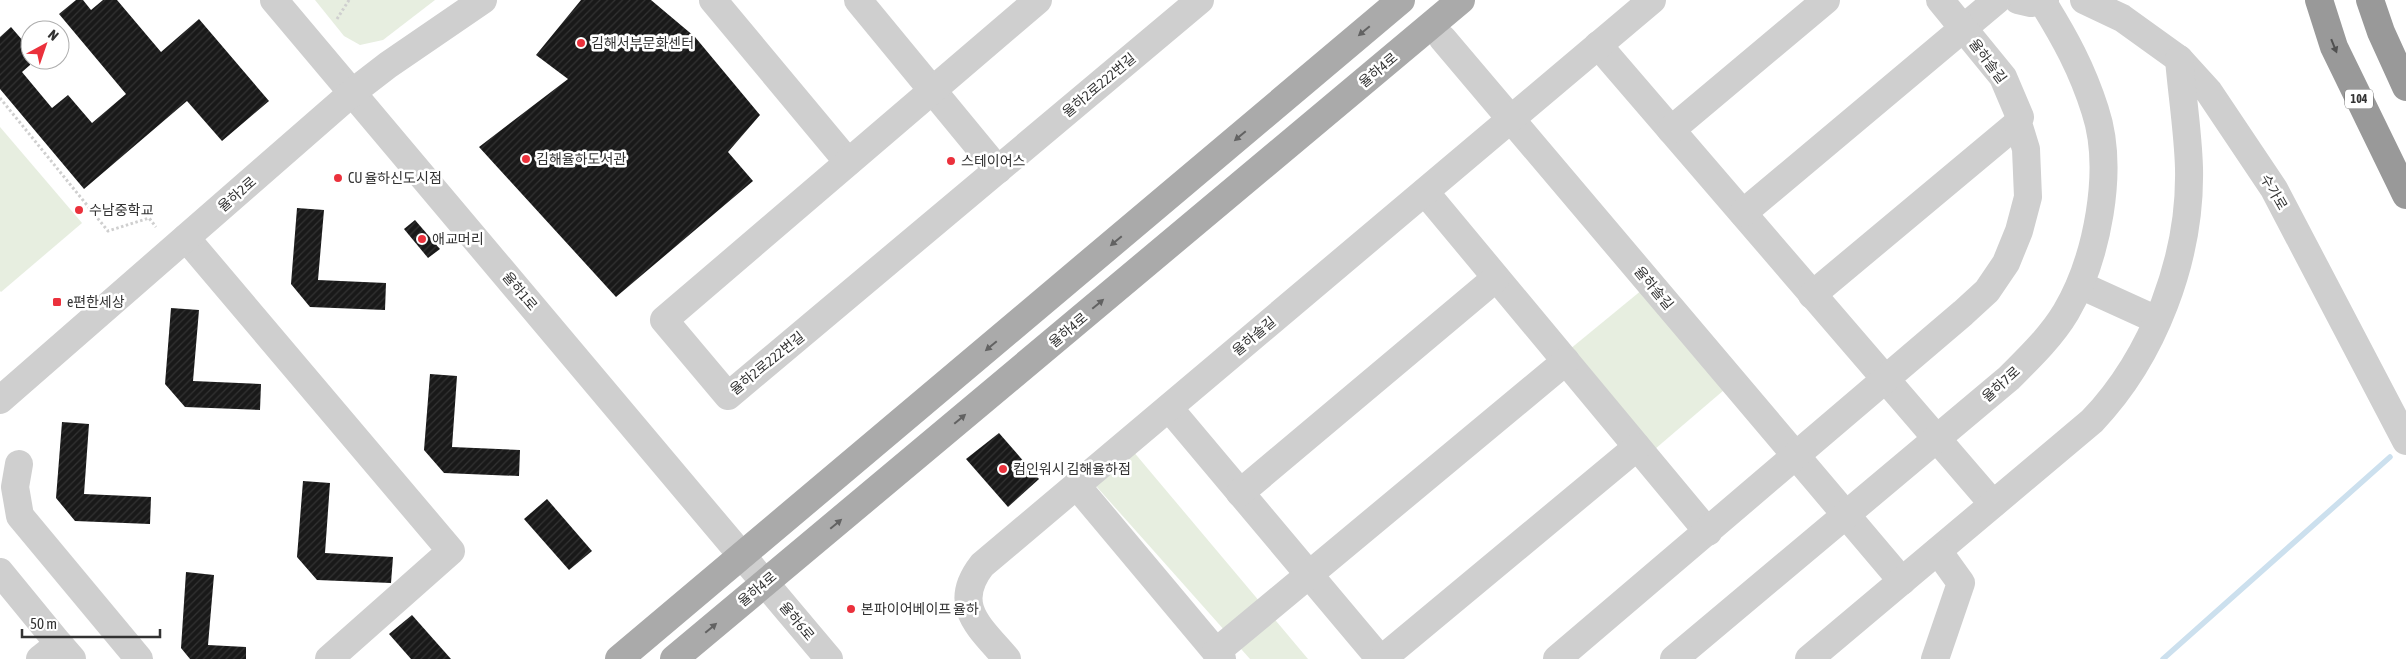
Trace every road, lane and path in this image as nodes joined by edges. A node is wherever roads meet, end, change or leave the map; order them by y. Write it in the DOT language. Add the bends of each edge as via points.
graph roads {
  1 [pos="274,0"];
  2 [pos="349,0"];
  3 [pos="483,0"];
  4 [pos="713,0"];
  5 [pos="1038,0"];
  6 [pos="1200,0"];
  7 [pos="1402,0"];
  8 [pos="1462,0"];
  9 [pos="1652,0"];
  10 [pos="1826,0"];
  11 [pos="1940,0"];
  12 [pos="1997,0"];
  13 [pos="2035,0"];
  14 [pos="2084,0"];
  15 [pos="2319,0"];
  16 [pos="2370,0"];
  17 [pos="862,1"];
  18 [pos="337,18"];
  19 [pos="1963,28"];
  20 [pos="1443,39"];
  21 [pos="1598,46"];
  22 [pos="2179,59"];
  23 [pos="2406,87"];
  24 [pos="933,90"];
  25 [pos="353,92"];
  26 [pos="0,98"];
  27 [pos="1511,119"];
  28 [pos="2018,123"];
  29 [pos="1671,130"];
  30 [pos="848,162"];
  31 [pos="998,170"];
  32 [pos="1425,192"];
  33 [pos="2406,195"];
  34 [pos="1743,213"];
  35 [pos="156,226"];
  36 [pos="186,238"];
  37 [pos="1496,278"];
  38 [pos="2080,285"];
  39 [pos="1812,295"];
  40 [pos="2157,320"];
  41 [pos="1566,361"];
  42 [pos="1886,379"];
  43 [pos="0,400"];
  44 [pos="1169,408"];
  45 [pos="2404,438"];
  46 [pos="1937,439"];
  47 [pos="1637,447"];
  48 [pos="1796,456"];
  49 [pos="19,464"];
  50 [pos="1077,486"];
  51 [pos="1240,493"];
  52 [pos="1993,504"];
  53 [pos="1846,515"];
  54 [pos="1708,532"];
  55 [pos="1938,551"];
  56 [pos="742,556"];
  57 [pos="0,572"];
  58 [pos="1310,575"];
  59 [pos="1902,581"];
  60 [pos="765,583"];
  61 [pos="57,654"];
  62 [pos="1219,655"];
  63 [pos="1680,657"];
  64 [pos="140,659"];
  65 [pos="329,659"];
  66 [pos="619,659"];
  67 [pos="674,659"];
  68 [pos="829,659"];
  69 [pos="1008,659"];
  70 [pos="1381,659"];
  71 [pos="1557,659"];
  72 [pos="1809,659"];
  73 [pos="1936,659"];
  1 -- 25 [label="street, 율하1로"];
  2 -- 18 [label="path"];
  3 -- 25 [label="street, 율하2로"];
  4 -- 30 [label="street"];
  5 -- 24 [label="street, 율하2로222번길"];
  6 -- 31 [label="street, 율하2로222번길"];
  7 -- 56 [label="main road, one-way"];
  60 -- 8 [label="main road, 율하4로, one-way"];
  9 -- 21 [label="street, 율하솔길"];
  10 -- 29 [label="street"];
  11 -- 19 [label="street, 율하솔길"];
  12 -- 19 [label="street, 율하솔길"];
  13 -- 38 [label="street, 율하7로" via="2073,52 2096,111 2102,139 2103,176 2095,242"];
  14 -- 22 [label="street, 수가로" via="2122,18"];
  15 -- 33 [label="highway, 104, one-way" via="2334,47"];
  16 -- 23 [label="highway"];
  17 -- 24 [label="street"];
  19 -- 28 [label="street, 율하솔길" via="2003,77 2020,116"];
  19 -- 34 [label="street, 율하솔길"];
  20 -- 27 [label="street"];
  21 -- 27 [label="street, 율하솔길"];
  21 -- 29 [label="street"];
  22 -- 40 [label="street" via="2189,169 2186,226 2175,272"];
  22 -- 45 [label="street, 수가로" via="2209,92 2274,189"];
  24 -- 30 [label="street, 율하2로222번길"];
  24 -- 31 [label="street"];
  25 -- 36 [label="street, 율하2로"];
  25 -- 56 [label="street, 율하1로"];
  26 -- 35 [label="path" via="108,231 149,218"];
  27 -- 32 [label="street, 율하솔길"];
  27 -- 48 [label="street, 율하솔길"];
  28 -- 39 [label="street"];
  28 -- 42 [label="street, 율하솔길" via="2026,149 2028,197 2006,263 1987,290"];
  29 -- 34 [label="street"];
  30 -- 31 [label="street, 율하2로222번길" via="664,320 728,396"];
  32 -- 37 [label="street"];
  32 -- 44 [label="street, 율하솔길"];
  34 -- 39 [label="street"];
  36 -- 43 [label="street, 율하2로"];
  36 -- 65 [label="street" via="451,551"];
  37 -- 41 [label="street"];
  37 -- 51 [label="street"];
  38 -- 40 [label="street"];
  38 -- 46 [label="street, 율하7로" via="2066,312 2030,358"];
  39 -- 42 [label="street"];
  40 -- 52 [label="street" via="2127,380 2110,402"];
  41 -- 47 [label="street"];
  41 -- 58 [label="street"];
  42 -- 46 [label="street"];
  42 -- 48 [label="street, 율하솔길"];
  44 -- 50 [label="street, 율하솔길"];
  44 -- 51 [label="street"];
  46 -- 52 [label="street"];
  46 -- 53 [label="street, 율하7로"];
  47 -- 54 [label="street"];
  47 -- 70 [label="street"];
  48 -- 53 [label="street"];
  48 -- 54 [label="street, 율하솔길"];
  49 -- 64 [label="street" via="15,487 20,516"];
  50 -- 62 [label="street"];
  50 -- 69 [label="street, 율하솔길" via="982,566 969,586 967,597 975,622"];
  51 -- 58 [label="street"];
  52 -- 55 [label="street"];
  53 -- 59 [label="street"];
  53 -- 63 [label="street, 율하7로"];
  54 -- 71 [label="street, 율하솔길"];
  55 -- 59 [label="street"];
  55 -- 73 [label="street" via="1961,583"];
  56 -- 60 [label="street, 율하1로"];
  56 -- 66 [label="main road"];
  57 -- 61 [label="street"];
  58 -- 62 [label="street"];
  58 -- 70 [label="street"];
  59 -- 72 [label="street"];
  67 -- 60 [label="main road, 율하4로, one-way"];
  60 -- 68 [label="street, 율하6로"];
}
